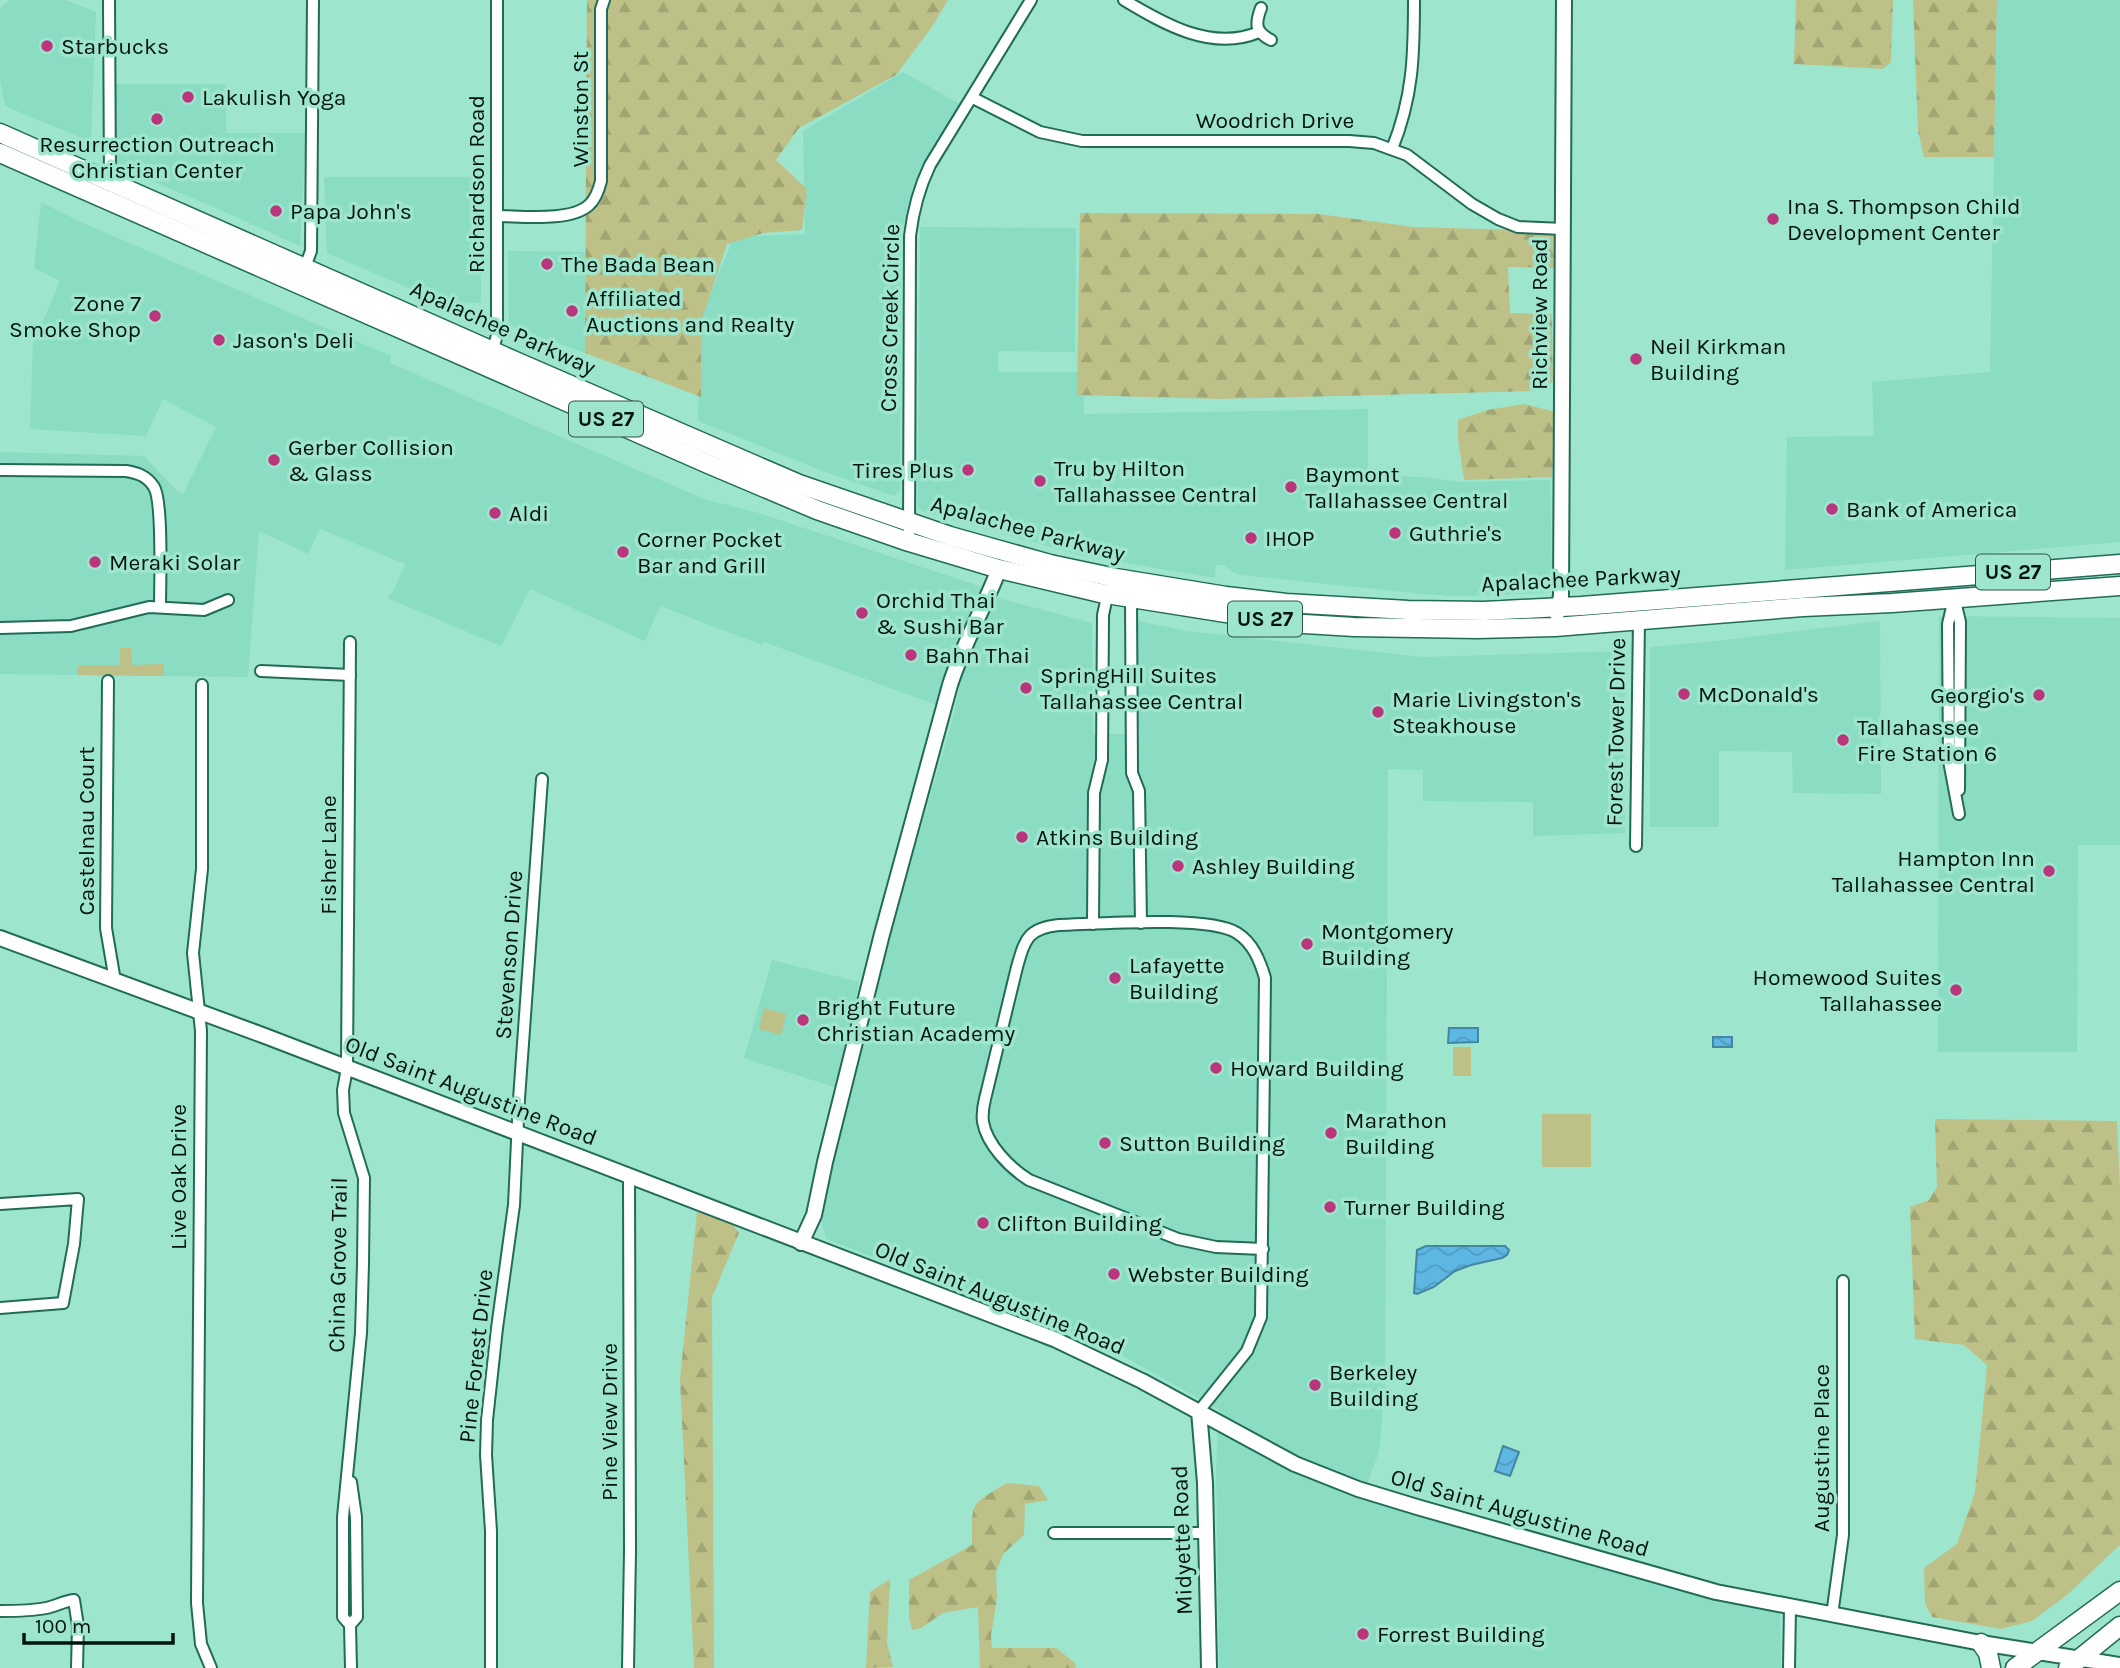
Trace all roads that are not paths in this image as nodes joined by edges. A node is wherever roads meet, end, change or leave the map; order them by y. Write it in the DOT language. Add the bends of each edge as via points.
graph roads {
  1 [pos="109,0"];
  2 [pos="313,0"];
  3 [pos="497,0"];
  4 [pos="604,0"];
  5 [pos="1031,0"];
  6 [pos="1124,0"];
  7 [pos="1414,0"];
  8 [pos="1564,0"];
  9 [pos="1261,8"];
  10 [pos="1259,33"];
  11 [pos="1271,40"];
  12 [pos="973,98"];
  13 [pos="0,133"];
  14 [pos="1392,149"];
  15 [pos="0,153"];
  16 [pos="110,181"];
  17 [pos="159,203"];
  18 [pos="497,216"];
  19 [pos="191,218"];
  20 [pos="163,224"];
  21 [pos="1563,229"];
  22 [pos="305,267"];
  23 [pos="280,276"];
  24 [pos="490,359"];
  25 [pos="0,470"];
  26 [pos="909,523"];
  27 [pos="909,542"];
  28 [pos="2120,564"];
  29 [pos="999,569"];
  30 [pos="1953,577"];
  31 [pos="1112,586"];
  32 [pos="1843,586"];
  33 [pos="2120,586"];
  34 [pos="1780,590"];
  35 [pos="1131,598"];
  36 [pos="1954,598"];
  37 [pos="228,600"];
  38 [pos="160,607"];
  39 [pos="1559,607"];
  40 [pos="1803,607"];
  41 [pos="1354,608"];
  42 [pos="1639,619"];
  43 [pos="1317,625"];
  44 [pos="1555,627"];
  45 [pos="0,628"];
  46 [pos="351,642"];
  47 [pos="261,671"];
  48 [pos="350,675"];
  49 [pos="108,681"];
  50 [pos="202,685"];
  51 [pos="542,779"];
  52 [pos="1636,846"];
  53 [pos="1141,923"];
  54 [pos="1093,924"];
  55 [pos="0,938"];
  56 [pos="116,981"];
  57 [pos="198,1012"];
  58 [pos="347,1068"];
  59 [pos="518,1133"];
  60 [pos="629,1176"];
  61 [pos="0,1203"];
  62 [pos="801,1243"];
  63 [pos="1263,1249"];
  64 [pos="1843,1281"];
  65 [pos="0,1308"];
  66 [pos="1199,1411"];
  67 [pos="1054,1533"];
  68 [pos="1206,1533"];
  69 [pos="2120,1591"];
  70 [pos="1790,1606"];
  71 [pos="0,1611"];
  72 [pos="1832,1615"];
  73 [pos="2120,1626"];
  74 [pos="1981,1643"];
  75 [pos="2036,1651"];
  76 [pos="2074,1663"];
  77 [pos="2120,1665"];
  78 [pos="76,1668"];
  79 [pos="211,1668"];
  80 [pos="351,1668"];
  81 [pos="491,1668"];
  82 [pos="628,1668"];
  83 [pos="1209,1668"];
  84 [pos="1789,1668"];
  85 [pos="1991,1668"];
  86 [pos="2015,1668"];
  1 -- 16 [label="street"];
  2 -- 22 [label="street" via="311,251"];
  3 -- 18 [label="street, Richardson Road"];
  4 -- 18 [label="street, Winston St" via="601,181 597,194 590,205 572,215"];
  5 -- 12 [label="street, Cross Creek Circle"];
  6 -- 10 [label="street" via="1180,31 1231,40"];
  7 -- 14 [label="street" via="1410,88"];
  8 -- 21 [label="street, Richview Road"];
  9 -- 10 [label="street"];
  10 -- 11 [label="street"];
  12 -- 14 [label="street, Woodrich Drive" via="1040,132 1082,141 1349,141"];
  12 -- 26 [label="street, Cross Creek Circle" via="930,164 913,212"];
  13 -- 16 [label="main road, Apalachee Parkway / US 27"];
  14 -- 21 [label="street, Woodrich Drive" via="1497,219 1518,227"];
  15 -- 20 [label="main road, Apalachee Parkway / US 27"];
  16 -- 17 [label="main road, Apalachee Parkway / US 27"];
  17 -- 19 [label="main road, Apalachee Parkway / US 27"];
  17 -- 20 [label="main road"];
  18 -- 24 [label="street, Richardson Road" via="497,335"];
  19 -- 20 [label="main road"];
  19 -- 22 [label="main road, Apalachee Parkway / US 27"];
  20 -- 23 [label="main road, Apalachee Parkway / US 27"];
  21 -- 39 [label="street, Richview Road"];
  22 -- 23 [label="main road" via="296,274"];
  22 -- 24 [label="main road, Apalachee Parkway / US 27"];
  23 -- 24 [label="main road, Apalachee Parkway / US 27"];
  24 -- 26 [label="main road, Apalachee Parkway / US 27" via="799,484"];
  24 -- 27 [label="main road, Apalachee Parkway / US 27" via="768,490"];
  25 -- 38 [label="street" via="126,471 144,476 158,495"];
  26 -- 27 [label="street, Cross Creek Circle"];
  26 -- 31 [label="main road, Apalachee Parkway / US 27"];
  27 -- 29 [label="main road, Apalachee Parkway / US 27"];
  28 -- 30 [label="main road, Apalachee Parkway / US 27"];
  29 -- 31 [label="main road, Apalachee Parkway / US 27"];
  29 -- 62 [label="street" via="950,685 879,946 814,1215"];
  30 -- 32 [label="main road, Apalachee Parkway / US 27"];
  30 -- 36 [label="main road"];
  31 -- 35 [label="main road, Apalachee Parkway / US 27"];
  31 -- 41 [label="main road, Apalachee Parkway / US 27"];
  31 -- 54 [label="street" via="1103,615 1102,760 1094,793"];
  32 -- 34 [label="main road, Apalachee Parkway / US 27"];
  32 -- 40 [label="main road"];
  33 -- 36 [label="main road, Apalachee Parkway / US 27"];
  34 -- 39 [label="main road, Apalachee Parkway / US 27"];
  34 -- 40 [label="main road"];
  35 -- 43 [label="main road, Apalachee Parkway / US 27"];
  35 -- 53 [label="street" via="1132,773 1139,791"];
  36 -- 36 [label="street" via="1948,624 1949,761 1959,814 1960,622"];
  36 -- 40 [label="main road, Apalachee Parkway / US 27"];
  37 -- 38 [label="street" via="204,610"];
  38 -- 45 [label="street" via="71,626"];
  39 -- 41 [label="main road, Apalachee Parkway / US 27" via="1484,611"];
  39 -- 44 [label="street, Richview Road"];
  40 -- 42 [label="main road, Apalachee Parkway / US 27"];
  41 -- 43 [label="main road"];
  42 -- 44 [label="main road, Apalachee Parkway / US 27"];
  42 -- 52 [label="street, Forest Tower Drive"];
  43 -- 44 [label="main road, Apalachee Parkway / US 27"];
  46 -- 48 [label="street, Fisher Lane"];
  47 -- 48 [label="street"];
  48 -- 58 [label="street, Fisher Lane"];
  49 -- 56 [label="street, Castelnau Court" via="106,928"];
  50 -- 57 [label="street, Live Oak Drive" via="202,869 193,953"];
  51 -- 59 [label="street, Stevenson Drive"];
  53 -- 54 [label="street"];
  53 -- 63 [label="street" via="1212,924 1237,933 1257,954 1265,978"];
  54 -- 63 [label="street" via="1046,926 1028,937 985,1099 982,1114 987,1134 1008,1164 1029,1180 1178,1239 1216,1247"];
  55 -- 56 [label="street, Old Saint Augustine Road"];
  56 -- 57 [label="street, Old Saint Augustine Road"];
  57 -- 58 [label="street, Old Saint Augustine Road"];
  57 -- 79 [label="street, Live Oak Drive" via="197,1603 201,1644"];
  58 -- 59 [label="street, Old Saint Augustine Road"];
  58 -- 80 [label="street, China Grove Trail" via="344,1113 363,1178 361,1333 343,1517 343,1617 351,1625"];
  59 -- 60 [label="street, Old Saint Augustine Road"];
  59 -- 81 [label="street, Pine Forest Drive" via="486,1445"];
  60 -- 62 [label="street, Old Saint Augustine Road"];
  60 -- 82 [label="street, Pine View Drive"];
  61 -- 65 [label="street" via="78,1199 63,1303"];
  62 -- 66 [label="street, Old Saint Augustine Road" via="1054,1339"];
  63 -- 66 [label="street" via="1263,1307 1252,1342"];
  64 -- 72 [label="street, Augustine Place" via="1843,1535"];
  66 -- 68 [label="street, Midyette Road"];
  66 -- 70 [label="street, Old Saint Augustine Road" via="1295,1464 1358,1489 1660,1577"];
  67 -- 68 [label="street"];
  68 -- 83 [label="street, Midyette Road"];
  69 -- 75 [label="main road"];
  70 -- 72 [label="street, Old Saint Augustine Road"];
  70 -- 84 [label="street"];
  71 -- 78 [label="street" via="25,1611 74,1600"];
  72 -- 74 [label="street, Old Saint Augustine Road"];
  73 -- 76 [label="main road"];
  74 -- 75 [label="street, Old Saint Augustine Road"];
  74 -- 85 [label="main road"];
  75 -- 76 [label="street, Old Saint Augustine Road"];
  75 -- 86 [label="main road"];
  76 -- 77 [label="street, Old Saint Augustine Road"];
}
